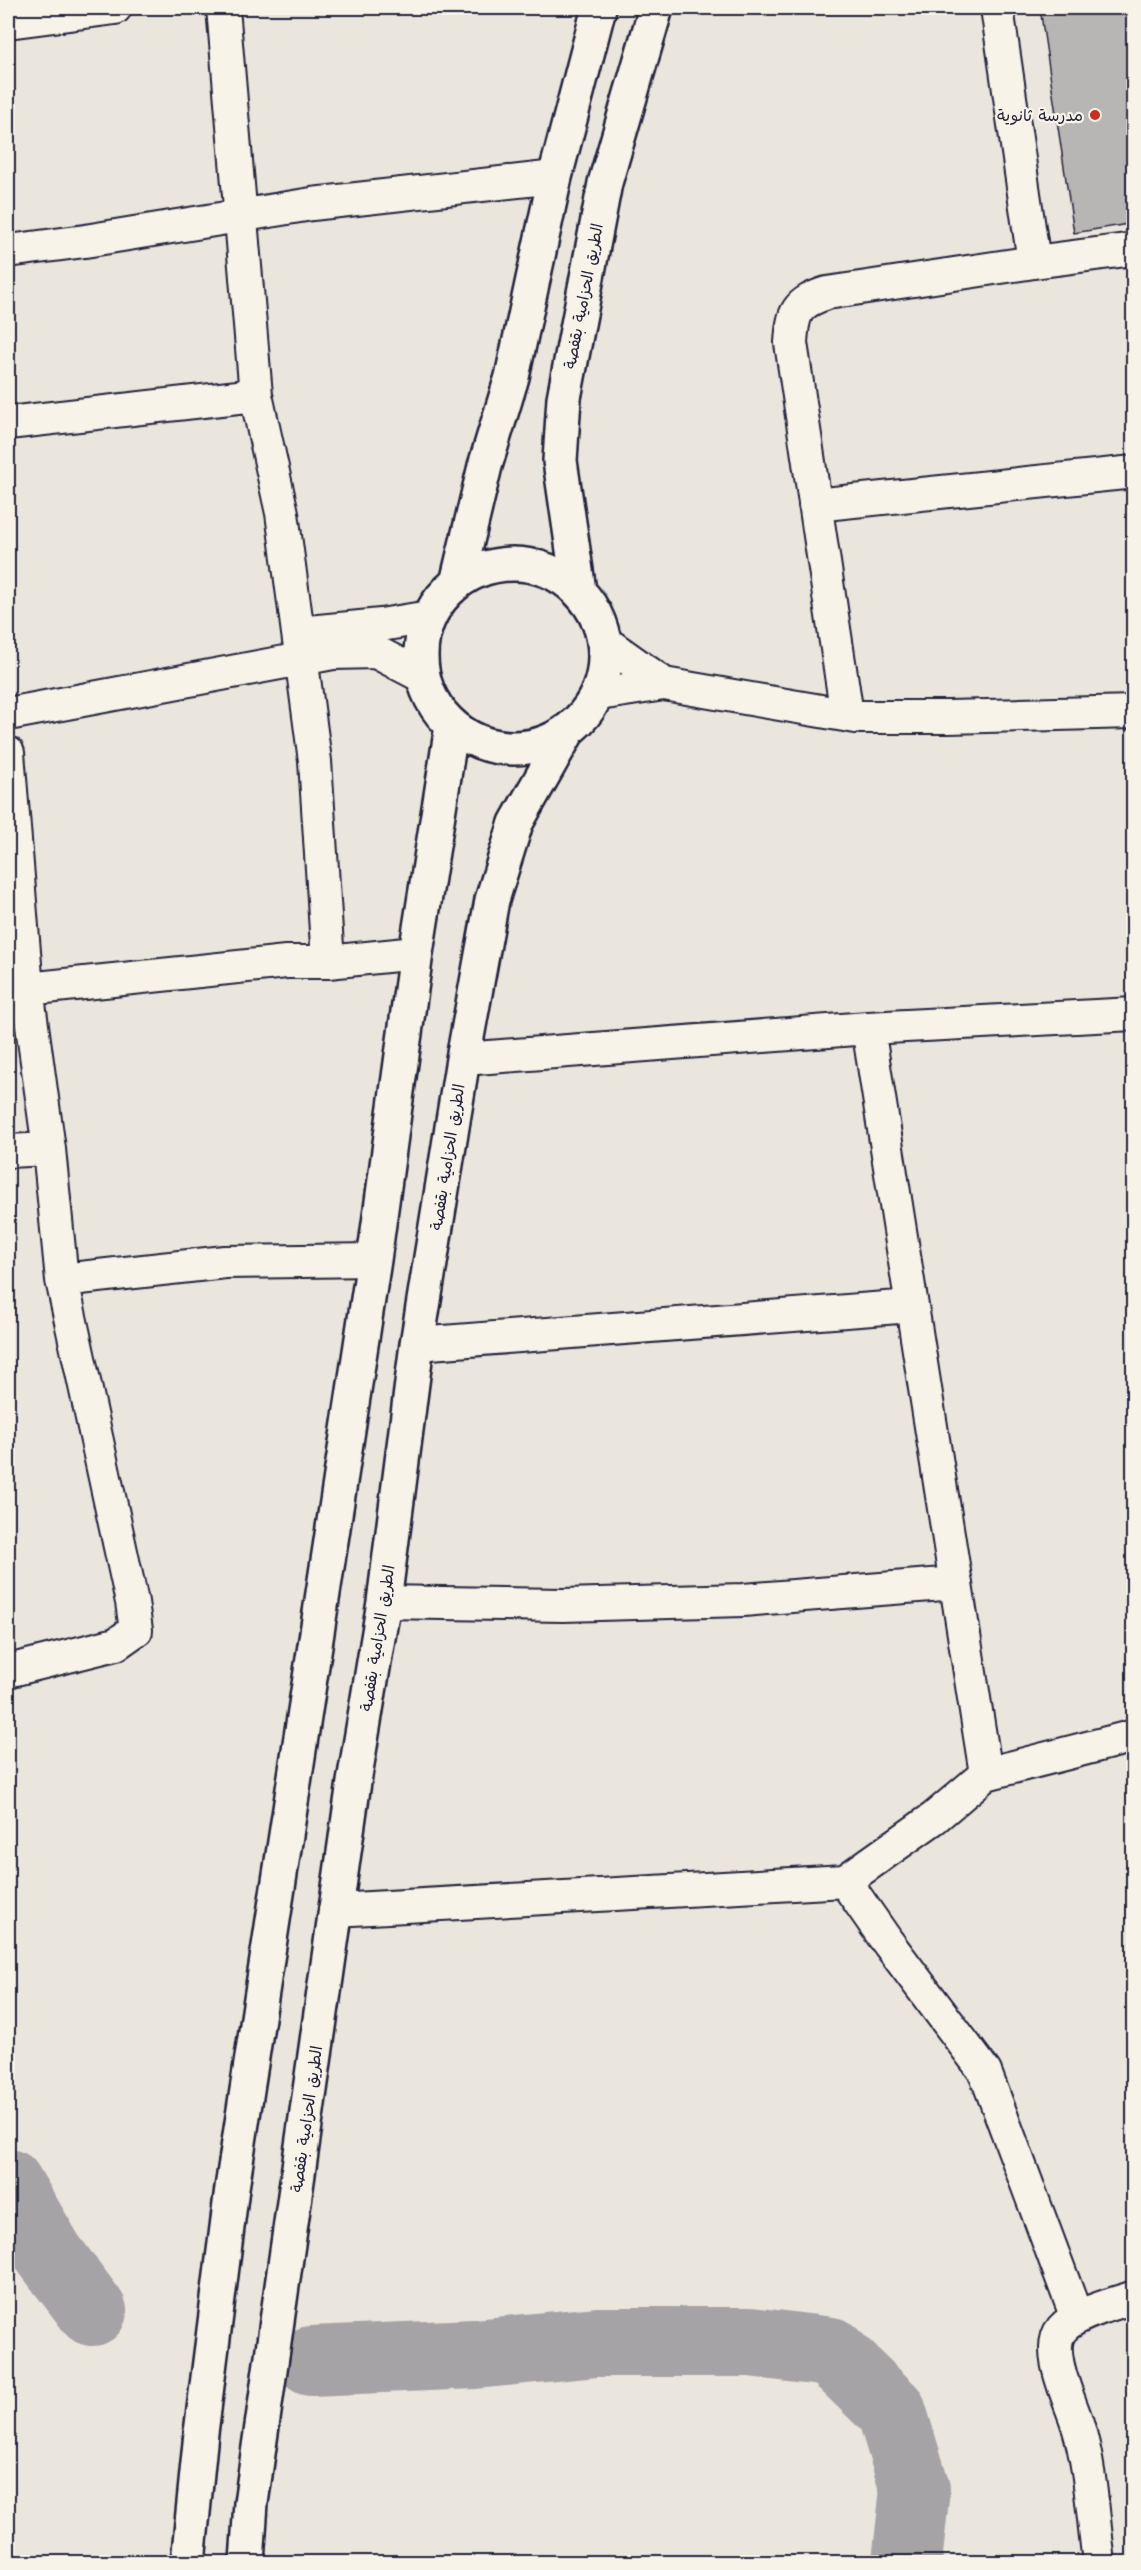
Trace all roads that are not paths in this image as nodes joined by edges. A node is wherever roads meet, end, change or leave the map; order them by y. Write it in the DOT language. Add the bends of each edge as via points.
graph roads {
  1 [pos="115,8"];
  2 [pos="223,8"];
  3 [pos="599,8"];
  4 [pos="656,8"];
  5 [pos="998,8"];
  6 [pos="8,22"];
  7 [pos="555,177"];
  8 [pos="242,215"];
  9 [pos="1134,249"];
  10 [pos="8,250"];
  11 [pos="1034,262"];
  12 [pos="256,395"];
  13 [pos="8,423"];
  14 [pos="1134,472"];
  15 [pos="815,505"];
  16 [pos="457,583"];
  17 [pos="579,591"];
  18 [pos="429,617"];
  19 [pos="605,642"];
  20 [pos="300,647"];
  21 [pos="422,676"];
  22 [pos="664,684"];
  23 [pos="599,694"];
  24 [pos="1134,712"];
  25 [pos="8,714"];
  26 [pos="847,715"];
  27 [pos="452,726"];
  28 [pos="568,731"];
  29 [pos="8,753"];
  30 [pos="416,953"];
  31 [pos="328,962"];
  32 [pos="17,990"];
  33 [pos="1134,1014"];
  34 [pos="868,1028"];
  35 [pos="463,1059"];
  36 [pos="49,1149"];
  37 [pos="8,1151"];
  38 [pos="374,1260"];
  39 [pos="62,1280"];
  40 [pos="912,1306"];
  41 [pos="417,1344"];
  42 [pos="956,1583"];
  43 [pos="384,1602"];
  44 [pos="8,1671"];
  45 [pos="1134,1736"];
  46 [pos="986,1774"];
  47 [pos="845,1881"];
  48 [pos="335,1910"];
  49 [pos="1134,2297"];
  50 [pos="1077,2318"];
  51 [pos="188,2562"];
  52 [pos="247,2562"];
  53 [pos="1099,2562"];
  1 -- 6 [label="street"];
  2 -- 8 [label="street"];
  3 -- 7 [label="main road"];
  4 -- 17 [label="main road, الطريق الحزامية بقفصة" via="605,183 564,398 560,461"];
  5 -- 11 [label="street"];
  7 -- 8 [label="street"];
  7 -- 16 [label="main road" via="512,378 485,466"];
  8 -- 10 [label="street"];
  8 -- 12 [label="street"];
  9 -- 11 [label="street"];
  11 -- 15 [label="street" via="826,293 807,299 797,310 791,343"];
  12 -- 13 [label="street"];
  12 -- 20 [label="street" via="282,513"];
  14 -- 15 [label="street"];
  15 -- 26 [label="street"];
  16 -- 17 [label="main road" via="480,570 506,564 532,566 558,575"];
  16 -- 18 [label="main road"];
  17 -- 19 [label="main road" via="596,614"];
  18 -- 20 [label="street" via="381,625"];
  18 -- 21 [label="main road" via="421,646"];
  19 -- 22 [label="street"];
  19 -- 23 [label="main road" via="605,671"];
  20 -- 21 [label="street" via="333,653 376,652"];
  20 -- 25 [label="street"];
  20 -- 31 [label="street" via="315,761"];
  21 -- 27 [label="main road" via="433,703"];
  22 -- 23 [label="street"];
  22 -- 26 [label="street"];
  23 -- 28 [label="main road"];
  24 -- 26 [label="street" via="948,717"];
  27 -- 28 [label="main road" via="479,742 509,749 541,745"];
  27 -- 30 [label="main road"];
  28 -- 35 [label="main road, الطريق الحزامية بقفصة" via="516,823 492,900"];
  29 -- 32 [label="street"];
  30 -- 31 [label="street"];
  30 -- 38 [label="main road"];
  31 -- 32 [label="street" via="286,962"];
  32 -- 36 [label="street"];
  33 -- 34 [label="street"];
  34 -- 35 [label="street"];
  34 -- 40 [label="street"];
  35 -- 41 [label="main road, الطريق الحزامية بقفصة"];
  36 -- 37 [label="street"];
  36 -- 39 [label="street"];
  38 -- 39 [label="street" via="225,1262"];
  38 -- 51 [label="main road" via="232,2188"];
  39 -- 44 [label="street" via="136,1630 116,1644"];
  40 -- 41 [label="street"];
  40 -- 42 [label="street"];
  41 -- 43 [label="main road, الطريق الحزامية بقفصة"];
  42 -- 43 [label="street" via="743,1600 563,1605"];
  42 -- 46 [label="street"];
  43 -- 48 [label="main road, الطريق الحزامية بقفصة"];
  45 -- 46 [label="street"];
  46 -- 47 [label="street" via="934,1818"];
  47 -- 48 [label="street"];
  47 -- 50 [label="street" via="985,2072"];
  48 -- 52 [label="main road, الطريق الحزامية بقفصة" via="251,2503"];
  49 -- 50 [label="street"];
  50 -- 53 [label="street" via="1062,2329 1056,2346 1058,2366 1082,2442"];
}
